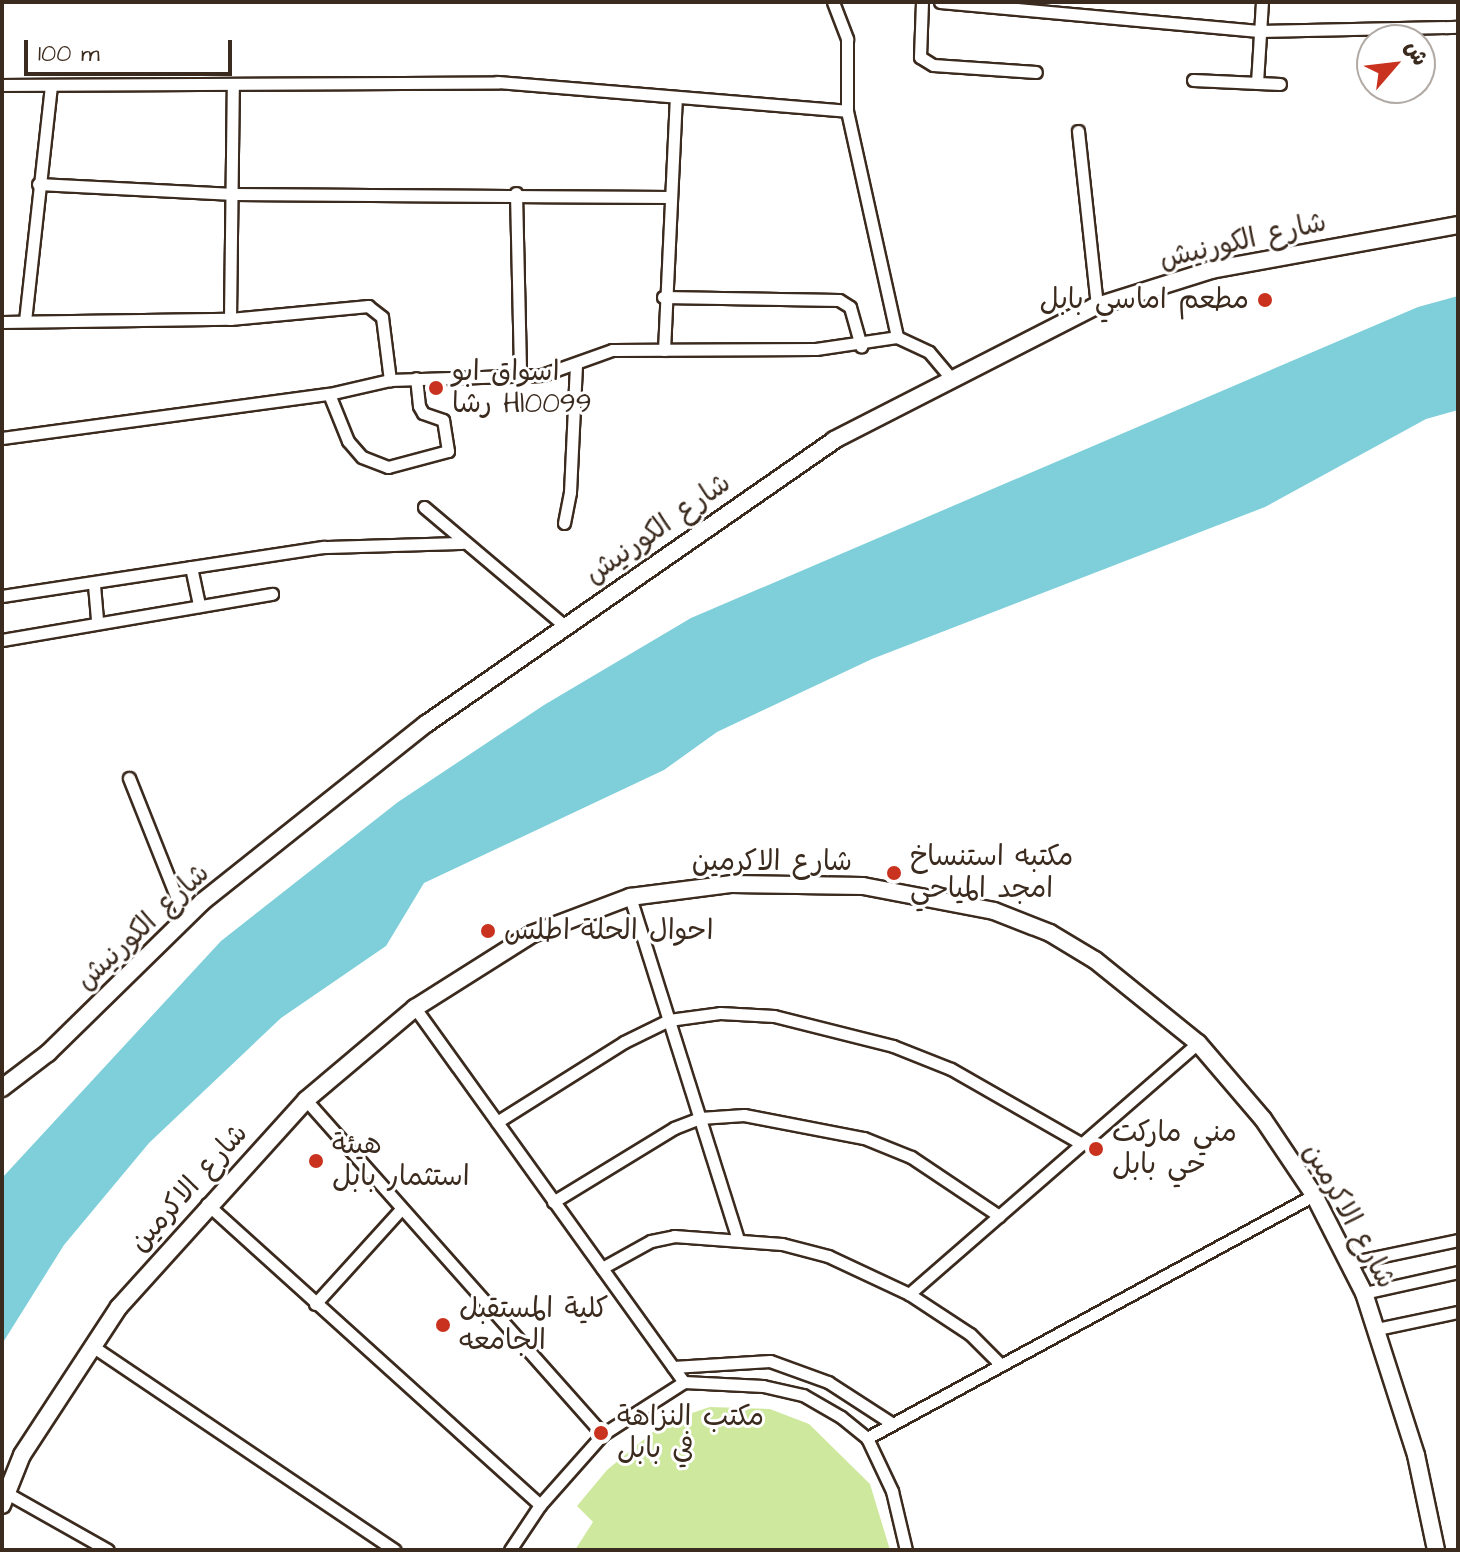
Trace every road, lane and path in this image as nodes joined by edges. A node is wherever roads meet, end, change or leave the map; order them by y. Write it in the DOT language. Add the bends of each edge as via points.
graph roads {
  1 [pos="833,2"];
  2 [pos="922,2"];
  3 [pos="940,2"];
  4 [pos="1262,2"];
  5 [pos="1022,7"];
  6 [pos="1458,27"];
  7 [pos="1259,31"];
  8 [pos="1036,72"];
  9 [pos="1193,80"];
  10 [pos="1257,83"];
  11 [pos="233,84"];
  12 [pos="1280,84"];
  13 [pos="2,85"];
  14 [pos="51,86"];
  15 [pos="676,97"];
  16 [pos="847,111"];
  17 [pos="1078,131"];
  18 [pos="38,184"];
  19 [pos="516,193"];
  20 [pos="234,194"];
  21 [pos="670,197"];
  22 [pos="1458,225"];
  23 [pos="663,297"];
  24 [pos="1097,306"];
  25 [pos="230,319"];
  26 [pos="25,321"];
  27 [pos="2,322"];
  28 [pos="897,337"];
  29 [pos="861,346"];
  30 [pos="664,350"];
  31 [pos="576,366"];
  32 [pos="520,376"];
  33 [pos="416,378"];
  34 [pos="952,379"];
  35 [pos="390,380"];
  36 [pos="329,394"];
  37 [pos="2,438"];
  38 [pos="424,507"];
  39 [pos="564,523"];
  40 [pos="462,543"];
  41 [pos="191,567"];
  42 [pos="94,585"];
  43 [pos="272,594"];
  44 [pos="2,596"];
  45 [pos="199,606"];
  46 [pos="97,623"];
  47 [pos="565,626"];
  48 [pos="2,640"];
  49 [pos="129,778"];
  50 [pos="630,897"];
  51 [pos="185,919"];
  52 [pos="415,1008"];
  53 [pos="669,1020"];
  54 [pos="1198,1043"];
  55 [pos="2,1087"];
  56 [pos="306,1100"];
  57 [pos="700,1118"];
  58 [pos="497,1122"];
  59 [pos="1082,1144"];
  60 [pos="1314,1195"];
  61 [pos="553,1202"];
  62 [pos="207,1204"];
  63 [pos="401,1209"];
  64 [pos="999,1216"];
  65 [pos="737,1237"];
  66 [pos="1458,1240"];
  67 [pos="1349,1263"];
  68 [pos="602,1268"];
  69 [pos="1458,1272"];
  70 [pos="1364,1293"];
  71 [pos="909,1294"];
  72 [pos="315,1304"];
  73 [pos="1458,1312"];
  74 [pos="1377,1329"];
  75 [pos="92,1346"];
  76 [pos="1001,1365"];
  77 [pos="673,1367"];
  78 [pos="684,1382"];
  79 [pos="893,1424"];
  80 [pos="603,1434"];
  81 [pos="867,1438"];
  82 [pos="4,1498"];
  83 [pos="540,1505"];
  84 [pos="108,1550"];
  85 [pos="395,1550"];
  86 [pos="510,1550"];
  87 [pos="906,1550"];
  88 [pos="1436,1550"];
  1 -- 16 [label="street" via="847,39"];
  2 -- 8 [label="street" via="920,57 933,65"];
  3 -- 5 [label="street"];
  4 -- 7 [label="street"];
  5 -- 7 [label="street"];
  6 -- 7 [label="street"];
  7 -- 10 [label="street"];
  9 -- 10 [label="street"];
  10 -- 12 [label="street"];
  11 -- 14 [label="street"];
  11 -- 15 [label="street" via="497,82"];
  11 -- 20 [label="street"];
  13 -- 14 [label="street"];
  14 -- 18 [label="street"];
  15 -- 16 [label="street"];
  15 -- 21 [label="street"];
  16 -- 28 [label="street"];
  17 -- 24 [label="street"];
  18 -- 20 [label="street"];
  18 -- 26 [label="street"];
  19 -- 20 [label="street"];
  19 -- 21 [label="street"];
  19 -- 32 [label="street"];
  20 -- 25 [label="street"];
  21 -- 23 [label="street"];
  22 -- 24 [label="street, شارع الكورنيش" via="1211,270"];
  23 -- 29 [label="street" via="839,300 850,307"];
  23 -- 30 [label="street"];
  24 -- 34 [label="street, شارع الكورنيش"];
  25 -- 26 [label="street"];
  25 -- 35 [label="street" via="376,308"];
  26 -- 27 [label="street"];
  28 -- 29 [label="street"];
  28 -- 34 [label="street" via="929,352"];
  29 -- 30 [label="street"];
  30 -- 31 [label="street" via="612,350"];
  31 -- 32 [label="street"];
  31 -- 39 [label="street" via="572,477"];
  32 -- 33 [label="street"];
  33 -- 35 [label="street"];
  33 -- 36 [label="street" via="419,406 423,413 443,420 450,445 448,451 401,465 388,467 362,457 340,425"];
  34 -- 47 [label="street, شارع الكورنيش" via="834,440"];
  35 -- 36 [label="street"];
  36 -- 37 [label="street"];
  38 -- 40 [label="street"];
  40 -- 41 [label="street" via="324,547"];
  40 -- 47 [label="street"];
  41 -- 42 [label="street"];
  41 -- 45 [label="street"];
  42 -- 44 [label="street"];
  42 -- 46 [label="street"];
  43 -- 45 [label="street"];
  45 -- 46 [label="street"];
  46 -- 48 [label="street"];
  47 -- 51 [label="street, شارع الكورنيش" via="426,724"];
  49 -- 51 [label="street"];
  50 -- 52 [label="street, شارع الاكرمين" via="532,934"];
  50 -- 53 [label="street"];
  50 -- 54 [label="street, شارع الاكرمين" via="732,884 863,886 994,911 1050,933 1095,960"];
  51 -- 55 [label="street, شارع الكورنيش" via="48,1053"];
  52 -- 56 [label="street, شارع الاكرمين"];
  52 -- 58 [label="street"];
  53 -- 57 [label="street"];
  53 -- 58 [label="street" via="624,1042"];
  53 -- 59 [label="street" via="720,1013 774,1016 865,1038 951,1069"];
  54 -- 59 [label="street"];
  54 -- 60 [label="street, شارع الاكرمين" via="1263,1119"];
  56 -- 62 [label="street, شارع الاكرمين"];
  56 -- 63 [label="street"];
  57 -- 61 [label="street"];
  57 -- 64 [label="street" via="791,1120 864,1138 911,1157"];
  57 -- 65 [label="street"];
  58 -- 61 [label="street"];
  59 -- 64 [label="street"];
  60 -- 67 [label="street, شارع الاكرمين"];
  60 -- 76 [label="street"];
  61 -- 68 [label="street"];
  62 -- 72 [label="street"];
  62 -- 75 [label="street, شارع الاكرمين"];
  63 -- 72 [label="street"];
  63 -- 80 [label="street"];
  64 -- 71 [label="street"];
  65 -- 68 [label="street" via="651,1241"];
  65 -- 71 [label="street" via="828,1256"];
  66 -- 67 [label="street"];
  67 -- 70 [label="street, شارع الاكرمين"];
  68 -- 77 [label="street"];
  69 -- 70 [label="street"];
  70 -- 74 [label="street, شارع الاكرمين"];
  71 -- 76 [label="street" via="970,1334"];
  72 -- 83 [label="street"];
  73 -- 74 [label="street"];
  74 -- 88 [label="street, شارع الاكرمين" via="1416,1455"];
  75 -- 82 [label="street, شارع الاكرمين" via="42,1421"];
  75 -- 85 [label="street"];
  76 -- 79 [label="street"];
  77 -- 78 [label="street"];
  77 -- 79 [label="street" via="770,1361 828,1382"];
  78 -- 80 [label="street"];
  78 -- 81 [label="street" via="763,1386 803,1395"];
  79 -- 81 [label="street"];
  80 -- 83 [label="street"];
  81 -- 87 [label="street" via="892,1491"];
  82 -- 84 [label="street"];
  83 -- 86 [label="street"];
}
